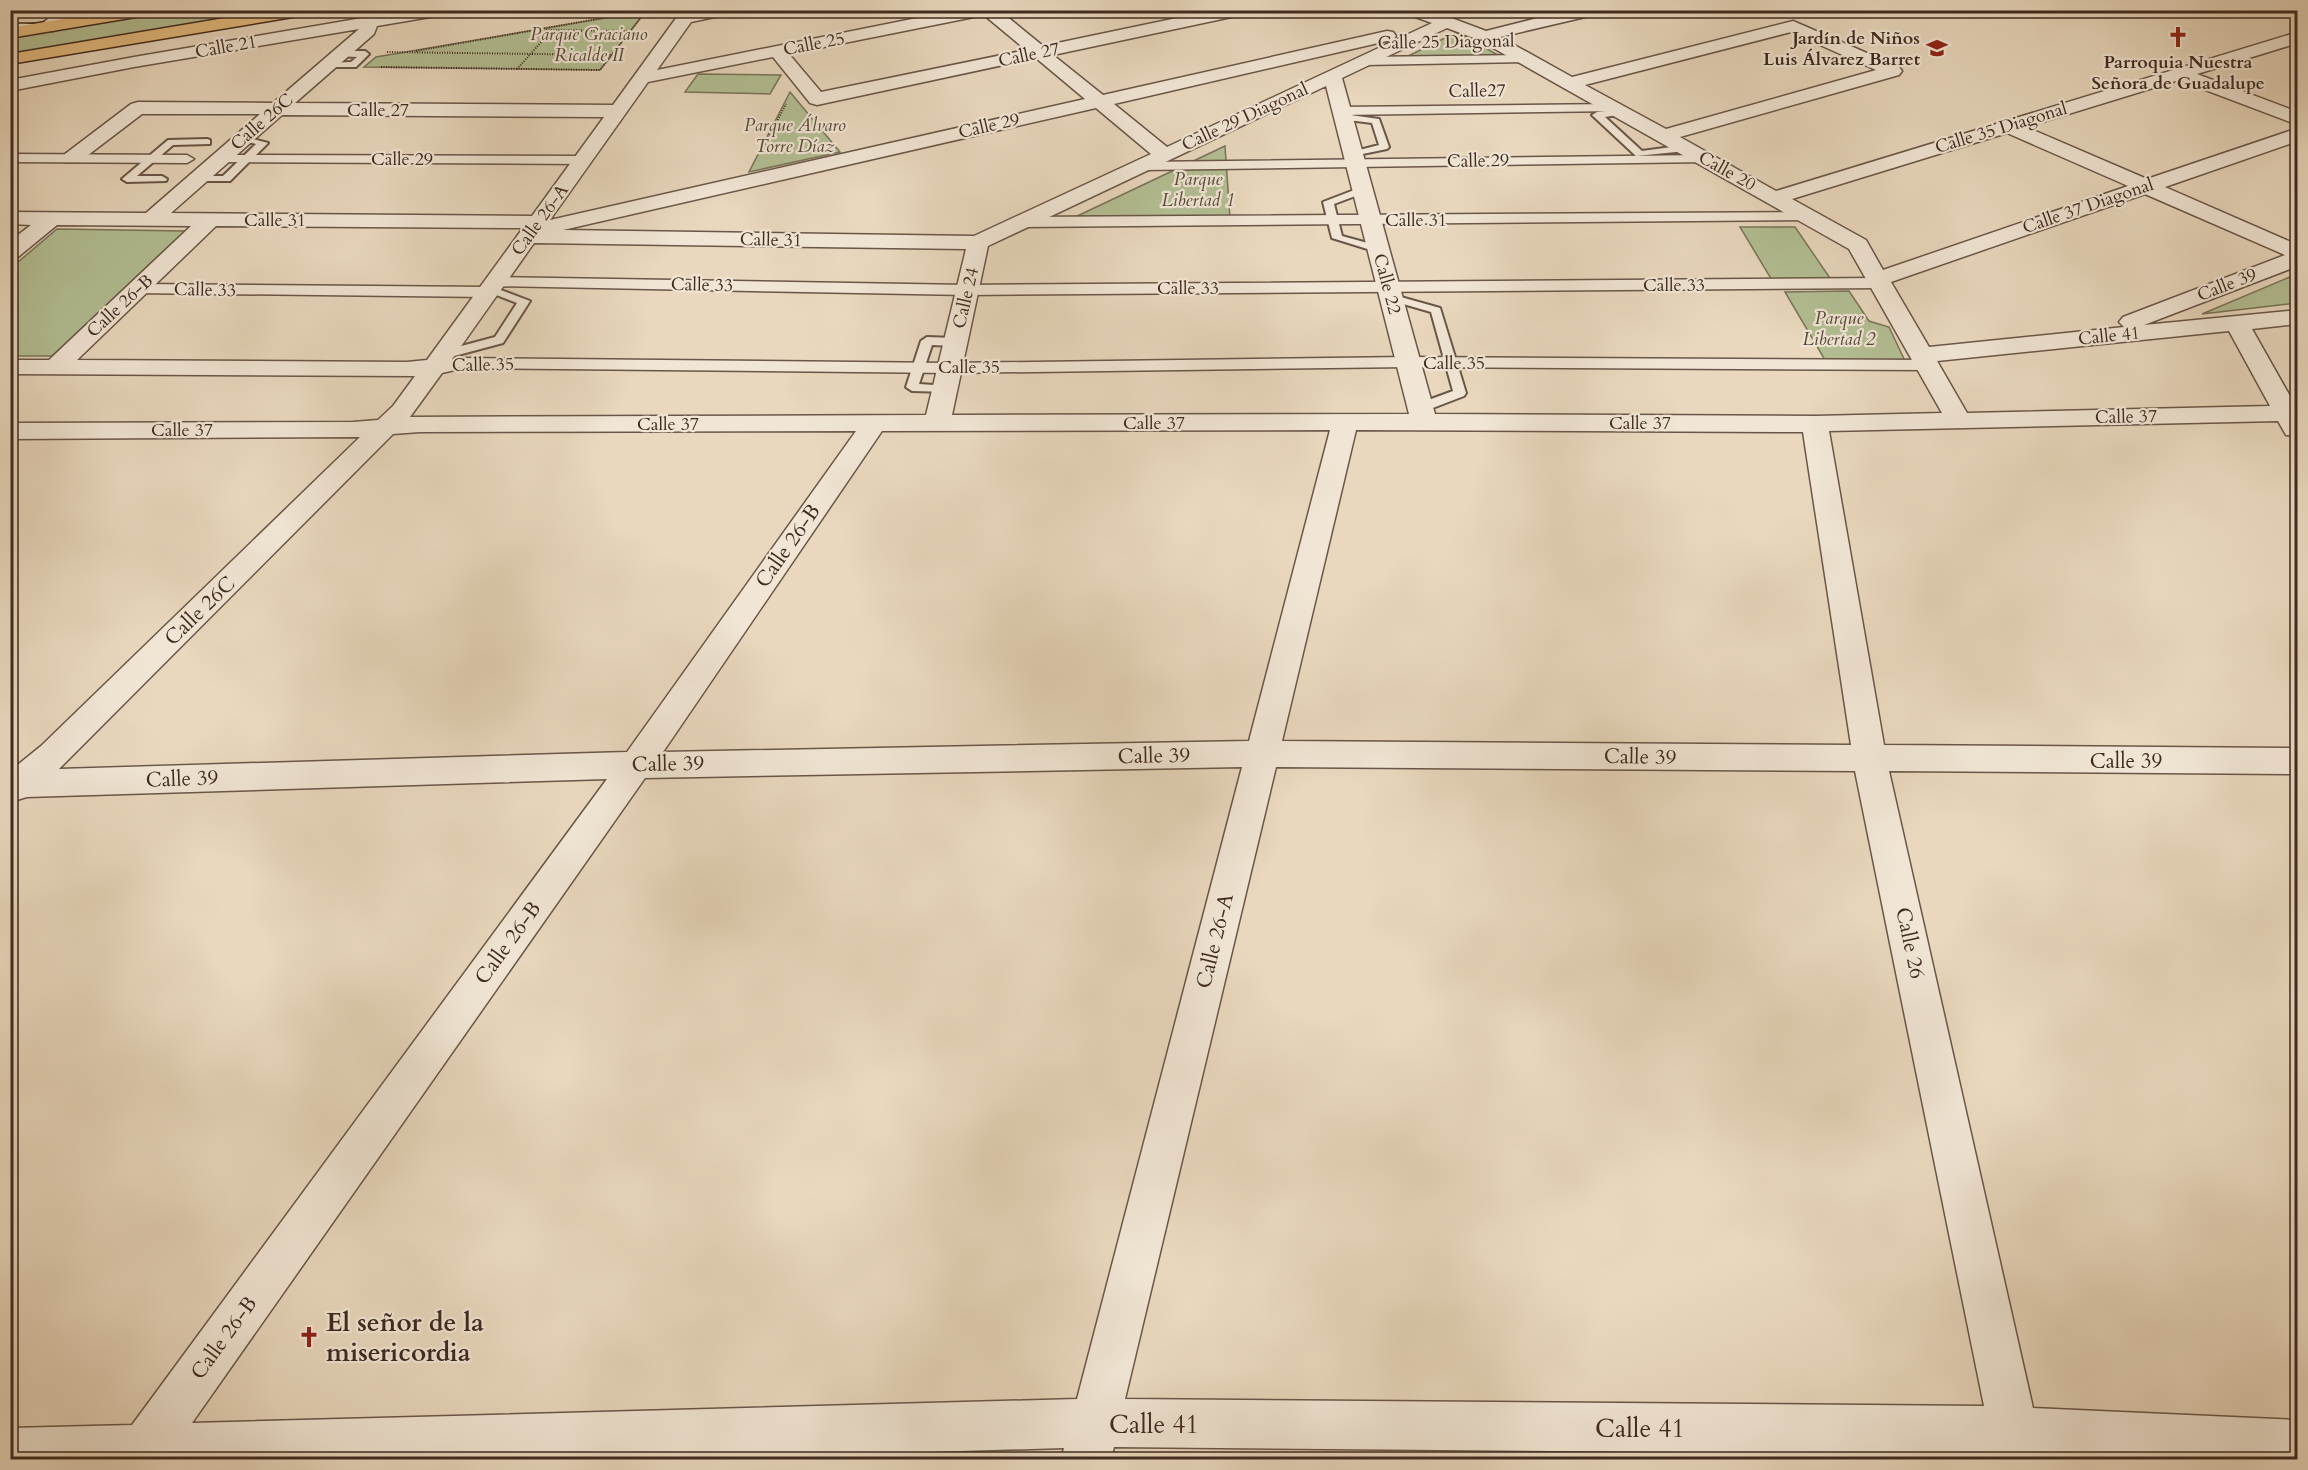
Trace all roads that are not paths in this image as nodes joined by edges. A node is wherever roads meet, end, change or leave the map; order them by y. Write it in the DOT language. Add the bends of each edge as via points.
graph roads {
  1 [pos="71,10"];
  2 [pos="148,10"];
  3 [pos="305,10"];
  4 [pos="442,10"];
  5 [pos="723,10"];
  6 [pos="987,10"];
  7 [pos="1241,10"];
  8 [pos="1413,10"];
  9 [pos="1592,10"];
  10 [pos="688,14"];
  11 [pos="368,22"];
  12 [pos="1447,22"];
  13 [pos="10,27"];
  14 [pos="47,27"];
  15 [pos="10,33"];
  16 [pos="1485,36"];
  17 [pos="2298,37"];
  18 [pos="114,42"];
  19 [pos="777,51"];
  20 [pos="1040,52"];
  21 [pos="10,59"];
  22 [pos="1528,60"];
  23 [pos="1364,61"];
  24 [pos="10,68"];
  25 [pos="2178,74"];
  26 [pos="1332,76"];
  27 [pos="642,78"];
  28 [pos="1570,83"];
  29 [pos="10,86"];
  30 [pos="267,91"];
  31 [pos="1099,101"];
  32 [pos="246,109"];
  33 [pos="277,109"];
  34 [pos="1618,110"];
  35 [pos="618,111"];
  36 [pos="1342,114"];
  37 [pos="2298,119"];
  38 [pos="2008,126"];
  39 [pos="2298,134"];
  40 [pos="1664,136"];
  41 [pos="244,138"];
  42 [pos="207,142"];
  43 [pos="1686,148"];
  44 [pos="1165,155"];
  45 [pos="10,158"];
  46 [pos="72,158"];
  47 [pos="152,158"];
  48 [pos="187,159"];
  49 [pos="220,159"];
  50 [pos="247,159"];
  51 [pos="1354,159"];
  52 [pos="1704,159"];
  53 [pos="583,160"];
  54 [pos="1143,166"];
  55 [pos="162,179"];
  56 [pos="196,179"];
  57 [pos="2146,186"];
  58 [pos="1362,190"];
  59 [pos="1774,198"];
  60 [pos="1808,217"];
  61 [pos="10,218"];
  62 [pos="52,218"];
  63 [pos="115,219"];
  64 [pos="151,219"];
  65 [pos="211,219"];
  66 [pos="1332,220"];
  67 [pos="1370,220"];
  68 [pos="1024,222"];
  69 [pos="533,230"];
  70 [pos="978,243"];
  71 [pos="1378,249"];
  72 [pos="10,252"];
  73 [pos="2298,253"];
  74 [pos="2298,258"];
  75 [pos="1879,281"];
  76 [pos="491,288"];
  77 [pos="138,289"];
  78 [pos="968,290"];
  79 [pos="1389,292"];
  80 [pos="2298,316"];
  81 [pos="2237,322"];
  82 [pos="2090,338"];
  83 [pos="955,342"];
  84 [pos="1924,360"];
  85 [pos="446,361"];
  86 [pos="1408,363"];
  87 [pos="1452,363"];
  88 [pos="10,367"];
  89 [pos="56,367"];
  90 [pos="919,367"];
  91 [pos="947,378"];
  92 [pos="1422,415"];
  93 [pos="2294,420"];
  94 [pos="1959,421"];
  95 [pos="937,423"];
  96 [pos="1345,423"];
  97 [pos="873,424"];
  98 [pos="1815,424"];
  99 [pos="386,427"];
  100 [pos="10,431"];
  101 [pos="1261,754"];
  102 [pos="1870,760"];
  103 [pos="2298,761"];
  104 [pos="636,765"];
  105 [pos="13,786"];
  106 [pos="1091,1441"];
  107 [pos="2017,1445"];
  108 [pos="2298,1445"];
  109 [pos="10,1453"];
  110 [pos="140,1455"];
  1 -- 14 [label="street"];
  2 -- 14 [label="main road"];
  3 -- 18 [label="main road"];
  4 -- 11 [label="street, Calle 21"];
  5 -- 10 [label="street"];
  6 -- 19 [label="street, Calle 25"];
  6 -- 20 [label="street"];
  7 -- 20 [label="street, Calle 27"];
  8 -- 12 [label="street, Calle 20"];
  9 -- 16 [label="street"];
  10 -- 27 [label="street, Calle 26-A"];
  11 -- 29 [label="street, Calle 21" via="309,40"];
  11 -- 33 [label="street, Calle 26C" via="368,30"];
  12 -- 16 [label="street, Calle 20"];
  12 -- 23 [label="street, Calle 29 Diagonal"];
  12 -- 31 [label="street, Calle 29"];
  13 -- 14 [label="lane"];
  14 -- 15 [label="main road"];
  16 -- 22 [label="street, Calle 20"];
  17 -- 25 [label="street, Calle 35 Diagonal"];
  18 -- 21 [label="main road"];
  18 -- 24 [label="main road"];
  19 -- 20 [label="street, Calle 27" via="817,99"];
  19 -- 27 [label="street, Calle 25"];
  20 -- 31 [label="street"];
  22 -- 23 [label="street, Calle 25 Diagonal"];
  22 -- 28 [label="street, Calle 20"];
  23 -- 26 [label="street, Calle 29 Diagonal"];
  25 -- 37 [label="street"];
  25 -- 38 [label="street, Calle 35 Diagonal"];
  26 -- 36 [label="street, Calle 22"];
  26 -- 44 [label="street, Calle 29 Diagonal"];
  27 -- 35 [label="street, Calle 26-A"];
  28 -- 34 [label="street, Calle 20"];
  28 -- 40 [label="street" via="1793,26 1893,71"];
  30 -- 32 [label="street, Calle 26C"];
  31 -- 44 [label="street"];
  31 -- 69 [label="street, Calle 29"];
  32 -- 33 [label="street, Calle 27"];
  32 -- 42 [label="street, Calle 26C"];
  32 -- 46 [label="street, Calle 27" via="138,108"];
  33 -- 35 [label="street, Calle 27"];
  33 -- 41 [label="street, Calle 26C"];
  34 -- 36 [label="street, Calle27"];
  34 -- 40 [label="street, Calle 20"];
  34 -- 43 [label="lane" via="1598,115 1640,154"];
  35 -- 53 [label="street, Calle 26-A"];
  36 -- 51 [label="street, Calle 22"];
  36 -- 51 [label="lane" via="1376,121 1384,147"];
  38 -- 57 [label="street"];
  38 -- 59 [label="street, Calle 35 Diagonal"];
  39 -- 57 [label="street, Calle 37 Diagonal"];
  40 -- 43 [label="street, Calle 20"];
  41 -- 49 [label="street, Calle 26C"];
  41 -- 50 [label="lane" via="263,143"];
  42 -- 47 [label="lane" via="171,142"];
  42 -- 48 [label="street, Calle 26C"];
  43 -- 52 [label="street, Calle 20"];
  44 -- 54 [label="street, Calle 29 Diagonal"];
  45 -- 46 [label="street"];
  46 -- 47 [label="street"];
  47 -- 48 [label="street"];
  47 -- 55 [label="lane" via="127,179"];
  48 -- 55 [label="street, Calle 26C"];
  49 -- 50 [label="street, Calle 29"];
  49 -- 56 [label="street, Calle 26C"];
  50 -- 53 [label="street, Calle 29"];
  50 -- 56 [label="lane" via="226,179"];
  51 -- 52 [label="street, Calle 29"];
  51 -- 54 [label="street, Calle 29"];
  51 -- 58 [label="street, Calle 22"];
  52 -- 59 [label="street, Calle 20"];
  53 -- 69 [label="street, Calle 26-A"];
  54 -- 68 [label="street, Calle 29 Diagonal"];
  55 -- 63 [label="street, Calle 26C"];
  56 -- 64 [label="street, Calle 26C"];
  57 -- 73 [label="street"];
  57 -- 75 [label="street, Calle 37 Diagonal"];
  58 -- 66 [label="lane" via="1328,202"];
  58 -- 67 [label="street, Calle 22"];
  59 -- 60 [label="street, Calle 20"];
  60 -- 67 [label="street, Calle 31"];
  60 -- 75 [label="street, Calle 20" via="1858,245"];
  61 -- 62 [label="street, Calle 31"];
  62 -- 63 [label="street, Calle 31"];
  62 -- 72 [label="street"];
  63 -- 64 [label="street, Calle 31"];
  64 -- 65 [label="street, Calle 31"];
  65 -- 69 [label="street, Calle 31"];
  65 -- 77 [label="street, Calle 26-B"];
  66 -- 67 [label="street, Calle 31"];
  66 -- 68 [label="street, Calle 31"];
  66 -- 71 [label="lane" via="1336,238"];
  67 -- 71 [label="street, Calle 22"];
  68 -- 70 [label="street, Calle 29 Diagonal"];
  69 -- 70 [label="street, Calle 31"];
  69 -- 76 [label="street, Calle 26-A"];
  70 -- 78 [label="street, Calle 24"];
  71 -- 79 [label="street, Calle 22"];
  74 -- 82 [label="street, Calle 39"];
  75 -- 79 [label="street, Calle 33"];
  75 -- 84 [label="street, Calle 20"];
  76 -- 77 [label="street, Calle 33"];
  76 -- 78 [label="street, Calle 33"];
  76 -- 85 [label="street, Calle 26-A"];
  76 -- 85 [label="lane" via="524,301 498,340"];
  77 -- 89 [label="street, Calle 26-B"];
  78 -- 79 [label="street, Calle 33"];
  78 -- 83 [label="street, Calle 24"];
  79 -- 86 [label="street, Calle 22"];
  79 -- 87 [label="lane" via="1436,310"];
  80 -- 81 [label="street, Calle 41"];
  81 -- 82 [label="street, Calle 41"];
  81 -- 93 [label="street"];
  82 -- 84 [label="street, Calle 41"];
  83 -- 90 [label="lane" via="927,341"];
  83 -- 91 [label="street, Calle 24"];
  84 -- 87 [label="street, Calle 35"];
  84 -- 94 [label="street, Calle 20"];
  85 -- 89 [label="street, Calle 35" via="406,369"];
  85 -- 90 [label="street, Calle 35"];
  85 -- 99 [label="street, Calle 26-A"];
  86 -- 87 [label="street, Calle 35"];
  86 -- 91 [label="street, Calle 35"];
  86 -- 92 [label="street, Calle 22"];
  87 -- 92 [label="lane" via="1460,393"];
  88 -- 89 [label="street, Calle 35"];
  90 -- 91 [label="street, Calle 35"];
  91 -- 95 [label="street, Calle 24"];
  92 -- 96 [label="street, Calle 37"];
  92 -- 98 [label="street, Calle 37"];
  93 -- 94 [label="street, Calle 37"];
  94 -- 98 [label="street, Calle 37"];
  95 -- 96 [label="street, Calle 37"];
  95 -- 97 [label="street, Calle 37"];
  96 -- 101 [label="street, Calle 26-A"];
  97 -- 99 [label="street, Calle 37"];
  97 -- 104 [label="street, Calle 26-B"];
  98 -- 102 [label="street, Calle 26"];
  99 -- 100 [label="street, Calle 37"];
  99 -- 105 [label="street, Calle 26C" via="53,755"];
  101 -- 102 [label="street, Calle 39"];
  101 -- 104 [label="street, Calle 39"];
  101 -- 106 [label="street, Calle 26-A"];
  102 -- 103 [label="street, Calle 39"];
  102 -- 107 [label="street, Calle 26"];
  104 -- 105 [label="street, Calle 39"];
  104 -- 110 [label="street, Calle 26-B"];
  106 -- 107 [label="street, Calle 41"];
  106 -- 110 [label="street, Calle 41"];
  107 -- 108 [label="street, Calle 41"];
  109 -- 110 [label="street, Calle 41"];
}
